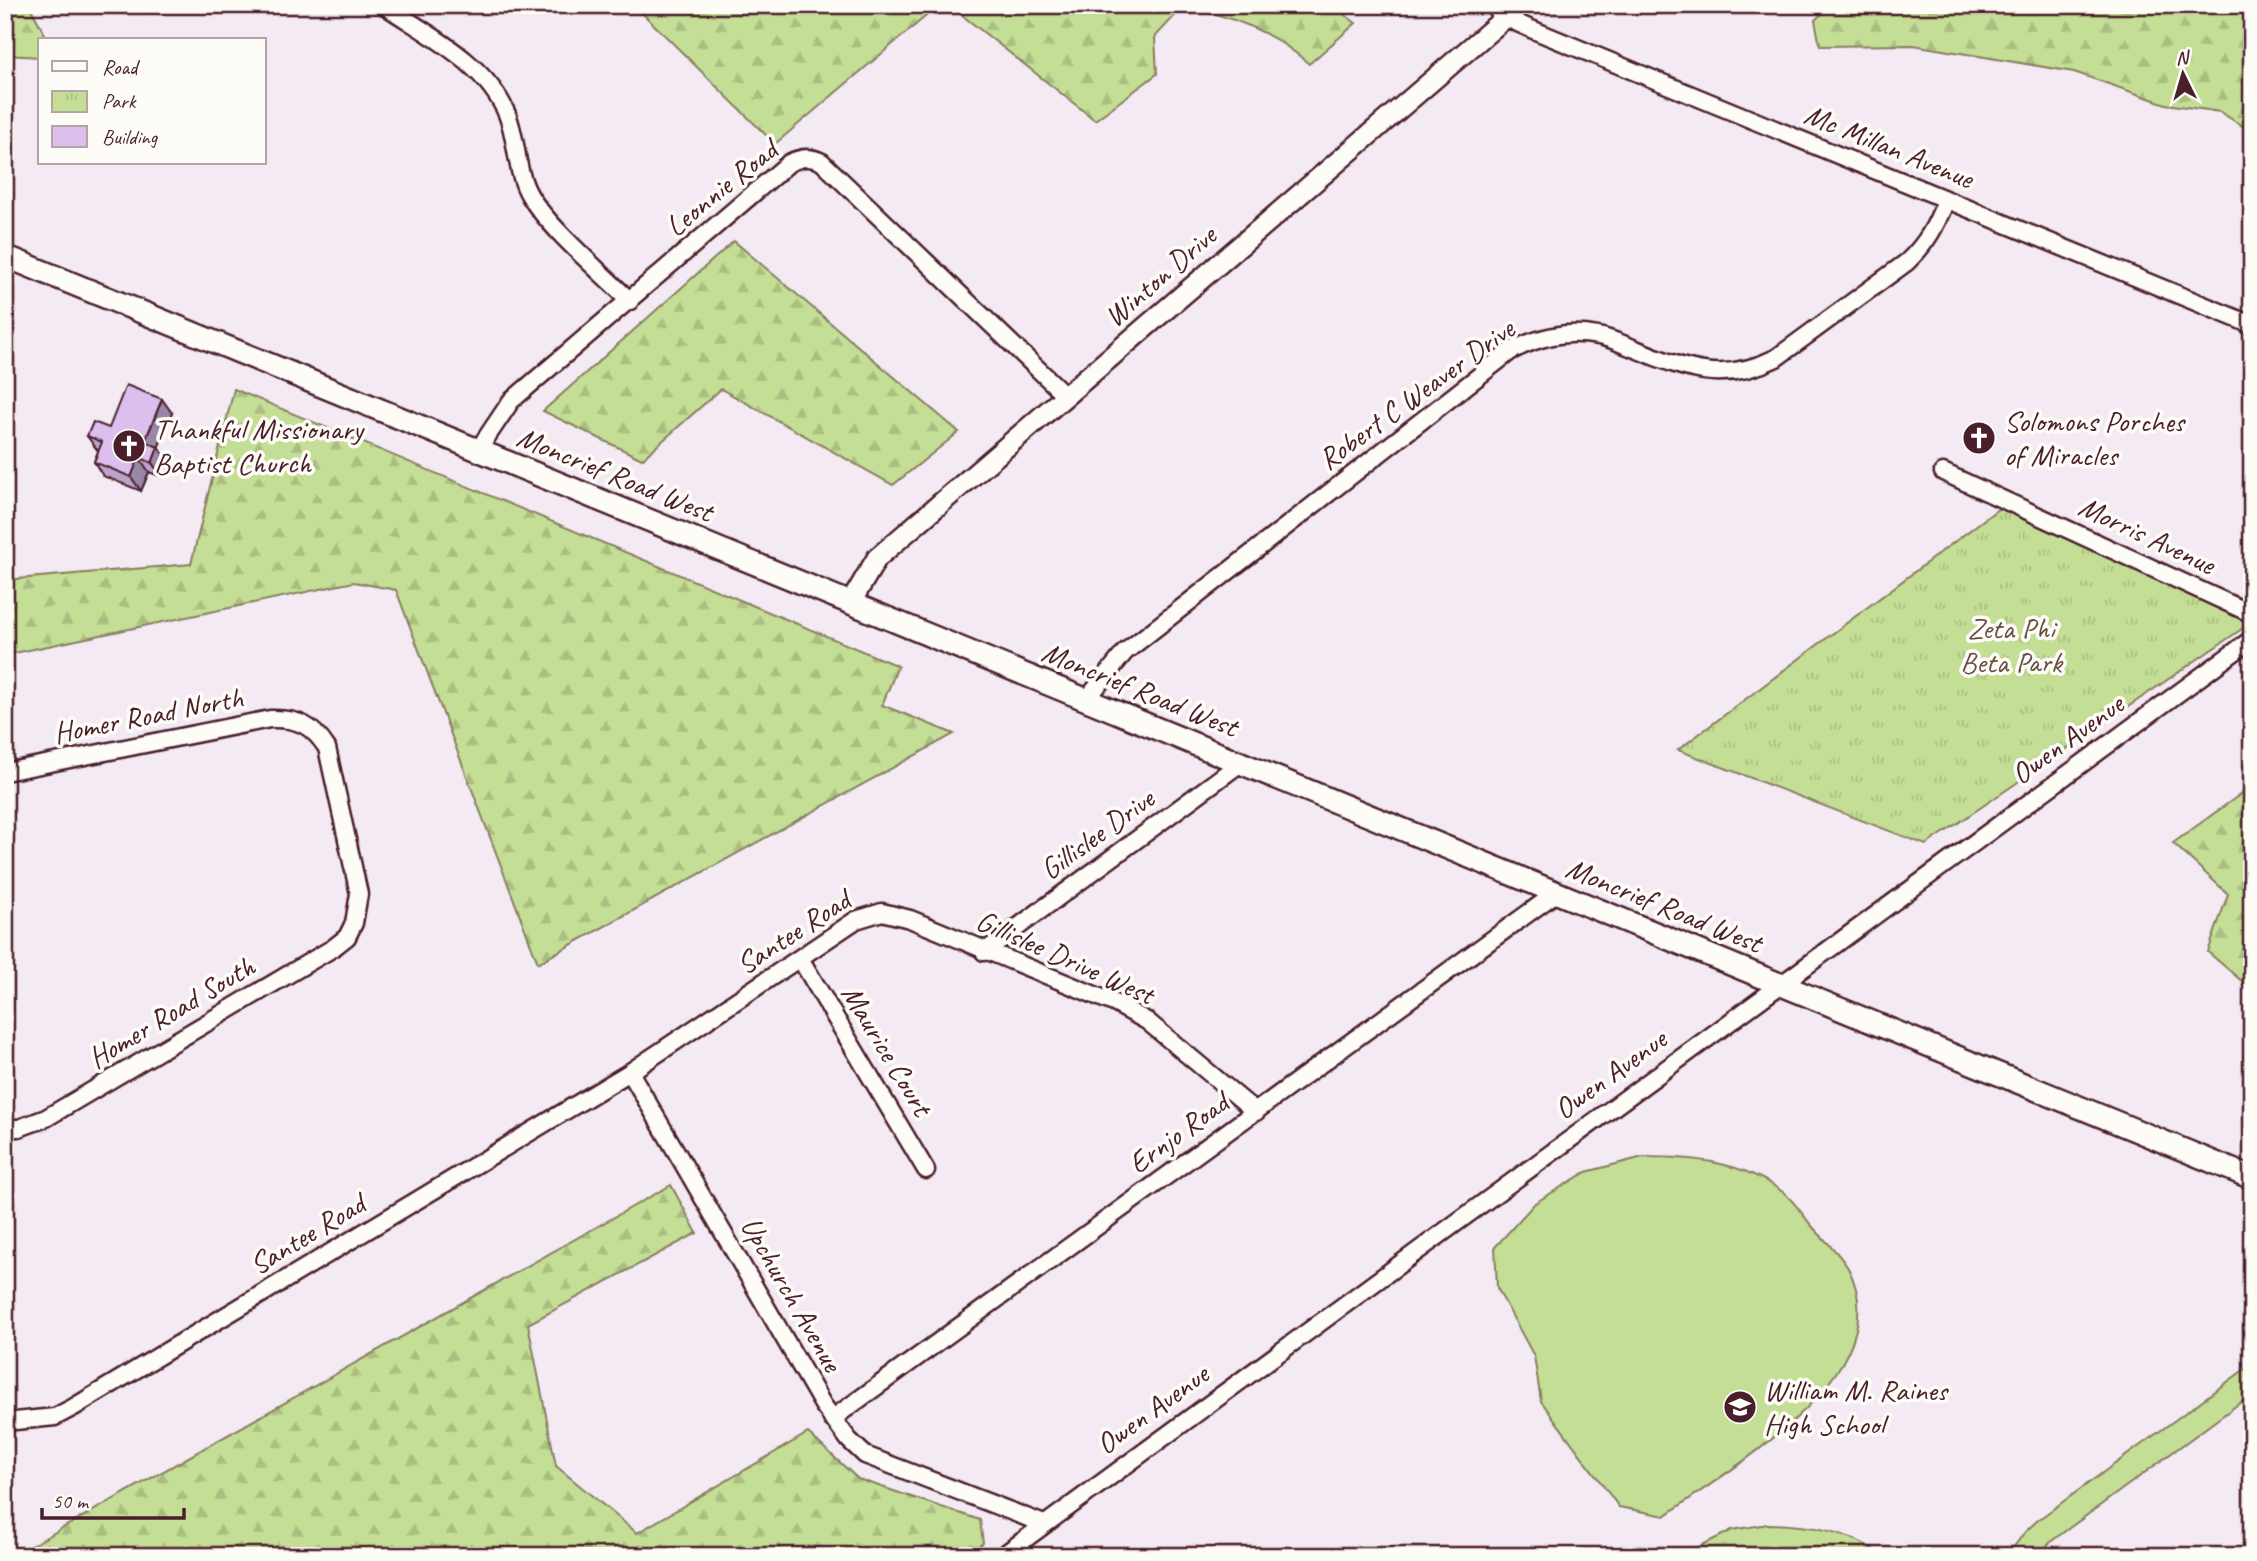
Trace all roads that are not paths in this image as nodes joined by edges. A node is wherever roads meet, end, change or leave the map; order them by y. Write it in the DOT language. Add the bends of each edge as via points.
graph roads {
  1 [pos="384,5"];
  2 [pos="1506,10"];
  3 [pos="1946,200"];
  4 [pos="5,256"];
  5 [pos="630,301"];
  6 [pos="2252,325"];
  7 [pos="1066,397"];
  8 [pos="478,450"];
  9 [pos="1943,472"];
  10 [pos="851,602"];
  11 [pos="2252,614"];
  12 [pos="2252,639"];
  13 [pos="1087,699"];
  14 [pos="1242,762"];
  15 [pos="5,772"];
  16 [pos="1556,893"];
  17 [pos="910,919"];
  18 [pos="354,923"];
  19 [pos="984,952"];
  20 [pos="801,960"];
  21 [pos="1779,985"];
  22 [pos="630,1072"];
  23 [pos="1256,1112"];
  24 [pos="5,1128"];
  25 [pos="926,1170"];
  26 [pos="2252,1178"];
  27 [pos="832,1419"];
  28 [pos="5,1422"];
  29 [pos="1044,1524"];
  30 [pos="1002,1556"];
  1 -- 5 [label="street" via="467,61 484,78 507,113 530,197"];
  2 -- 3 [label="street, Mc Millan Avenue"];
  2 -- 7 [label="street, Winton Drive"];
  3 -- 6 [label="street, Mc Millan Avenue"];
  3 -- 13 [label="street, Robert C Weaver Drive" via="1934,231 1907,262 1759,366 1712,373 1690,371 1602,336 1580,333 1535,339 1511,351 1125,652"];
  4 -- 8 [label="main road, Moncrief Road West"];
  5 -- 7 [label="street, Leonnie Road" via="789,163 816,159"];
  5 -- 8 [label="street, Leonnie Road" via="511,401"];
  7 -- 10 [label="street, Winton Drive" via="877,558"];
  8 -- 10 [label="main road, Moncrief Road West"];
  9 -- 11 [label="street, Morris Avenue"];
  10 -- 13 [label="main road, Moncrief Road West"];
  12 -- 21 [label="street, Owen Avenue"];
  13 -- 14 [label="main road, Moncrief Road West"];
  14 -- 16 [label="main road, Moncrief Road West"];
  14 -- 19 [label="street, Gillislee Drive"];
  15 -- 18 [label="street, Homer Road North" via="270,719 302,722 316,731 327,748 359,894"];
  16 -- 21 [label="main road, Moncrief Road West"];
  16 -- 23 [label="street, Ernjo Road"];
  17 -- 19 [label="street, Gillislee Drive West"];
  17 -- 20 [label="street, Santee Road" via="870,913 828,937"];
  18 -- 24 [label="street, Homer Road South" via="347,937 333,948 58,1111 33,1124"];
  19 -- 23 [label="street, Gillislee Drive West" via="1114,1003 1147,1021"];
  20 -- 22 [label="street, Santee Road"];
  20 -- 25 [label="street, Maurice Court"];
  21 -- 26 [label="main road, Moncrief Road West"];
  21 -- 29 [label="street, Owen Avenue"];
  22 -- 27 [label="street, Upchurch Avenue"];
  22 -- 28 [label="street, Santee Road" via="74,1407 55,1417"];
  23 -- 27 [label="street, Ernjo Road"];
  27 -- 29 [label="street, Upchurch Avenue" via="865,1455"];
  29 -- 30 [label="street, Owen Avenue"];
}
